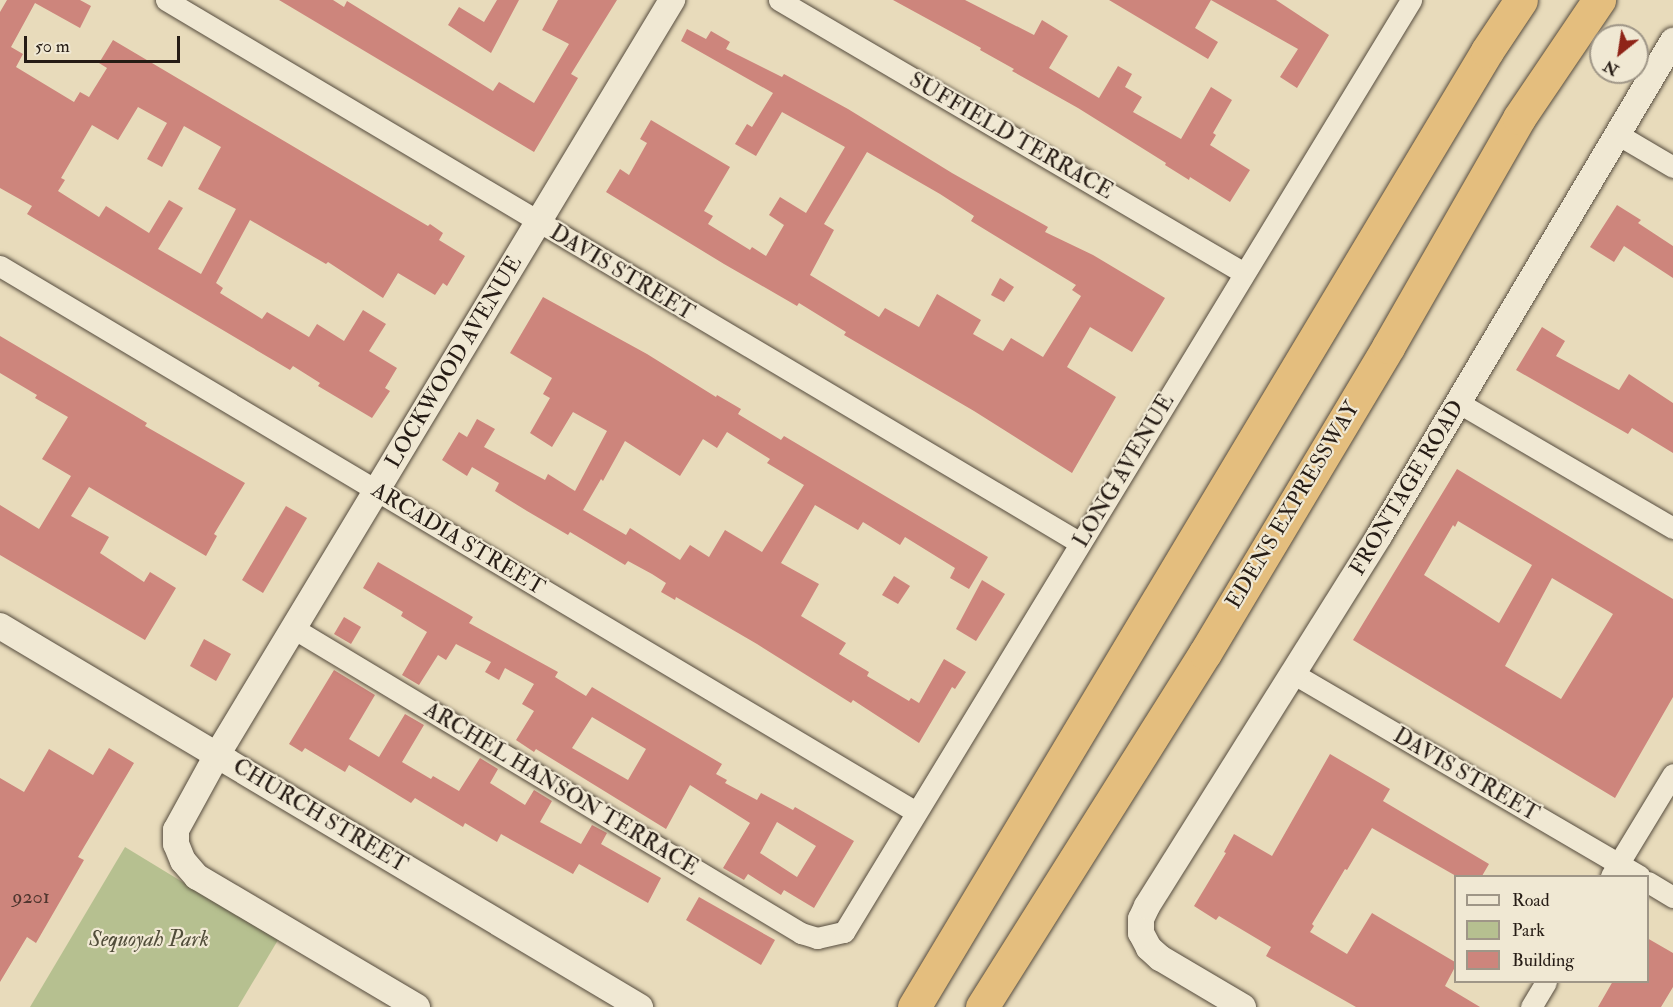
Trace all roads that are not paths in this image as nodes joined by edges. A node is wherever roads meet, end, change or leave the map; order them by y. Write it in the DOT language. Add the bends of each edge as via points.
graph roads {
  1 [pos="166,0"];
  2 [pos="672,0"];
  3 [pos="778,0"];
  4 [pos="1521,0"];
  5 [pos="1599,0"];
  6 [pos="1404,2"];
  7 [pos="1673,40"];
  8 [pos="1617,134"];
  9 [pos="1673,167"];
  10 [pos="538,222"];
  11 [pos="0,266"];
  12 [pos="1244,273"];
  13 [pos="1459,403"];
  14 [pos="376,490"];
  15 [pos="1673,528"];
  16 [pos="1080,543"];
  17 [pos="0,627"];
  18 [pos="293,628"];
  19 [pos="1294,674"];
  20 [pos="217,755"];
  21 [pos="1673,774"];
  22 [pos="916,812"];
  23 [pos="1615,871"];
  24 [pos="1634,875"];
  25 [pos="1649,883"];
  26 [pos="1673,897"];
  27 [pos="832,937"];
  28 [pos="1545,983"];
  29 [pos="417,1007"];
  30 [pos="640,1007"];
  31 [pos="914,1007"];
  32 [pos="981,1007"];
  33 [pos="1244,1007"];
  34 [pos="1531,1007"];
  1 -- 10 [label="street, DAVIS STREET"];
  2 -- 10 [label="street, LOCKWOOD AVENUE"];
  3 -- 12 [label="street, SUFFIELD TERRACE"];
  4 -- 31 [label="highway"];
  5 -- 32 [label="highway, EDENS EXPRESSWAY" via="1519,118 1205,653"];
  6 -- 12 [label="street, LONG AVENUE"];
  7 -- 8 [label="street, FRONTAGE ROAD"];
  8 -- 9 [label="street"];
  8 -- 13 [label="street, FRONTAGE ROAD"];
  10 -- 14 [label="street, LOCKWOOD AVENUE"];
  10 -- 16 [label="street, DAVIS STREET"];
  11 -- 14 [label="street, ARCADIA STREET"];
  12 -- 16 [label="street, LONG AVENUE"];
  13 -- 15 [label="street"];
  13 -- 19 [label="street, FRONTAGE ROAD"];
  14 -- 18 [label="street, LOCKWOOD AVENUE"];
  14 -- 22 [label="street, ARCADIA STREET"];
  16 -- 22 [label="street, LONG AVENUE"];
  17 -- 20 [label="street, CHURCH STREET"];
  18 -- 20 [label="street, LOCKWOOD AVENUE"];
  18 -- 27 [label="street, ARCHEL HANSON TERRACE" via="801,933"];
  19 -- 23 [label="street, DAVIS STREET"];
  19 -- 33 [label="street, FRONTAGE ROAD" via="1141,919 1141,933 1160,958"];
  20 -- 29 [label="street, LOCKWOOD AVENUE" via="176,830 176,844 183,861 197,877"];
  20 -- 30 [label="street, CHURCH STREET"];
  21 -- 23 [label="street"];
  22 -- 27 [label="street, LONG AVENUE" via="854,920 844,932"];
  23 -- 24 [label="street, DAVIS STREET"];
  25 -- 26 [label="street"];
  28 -- 34 [label="street"];
}
